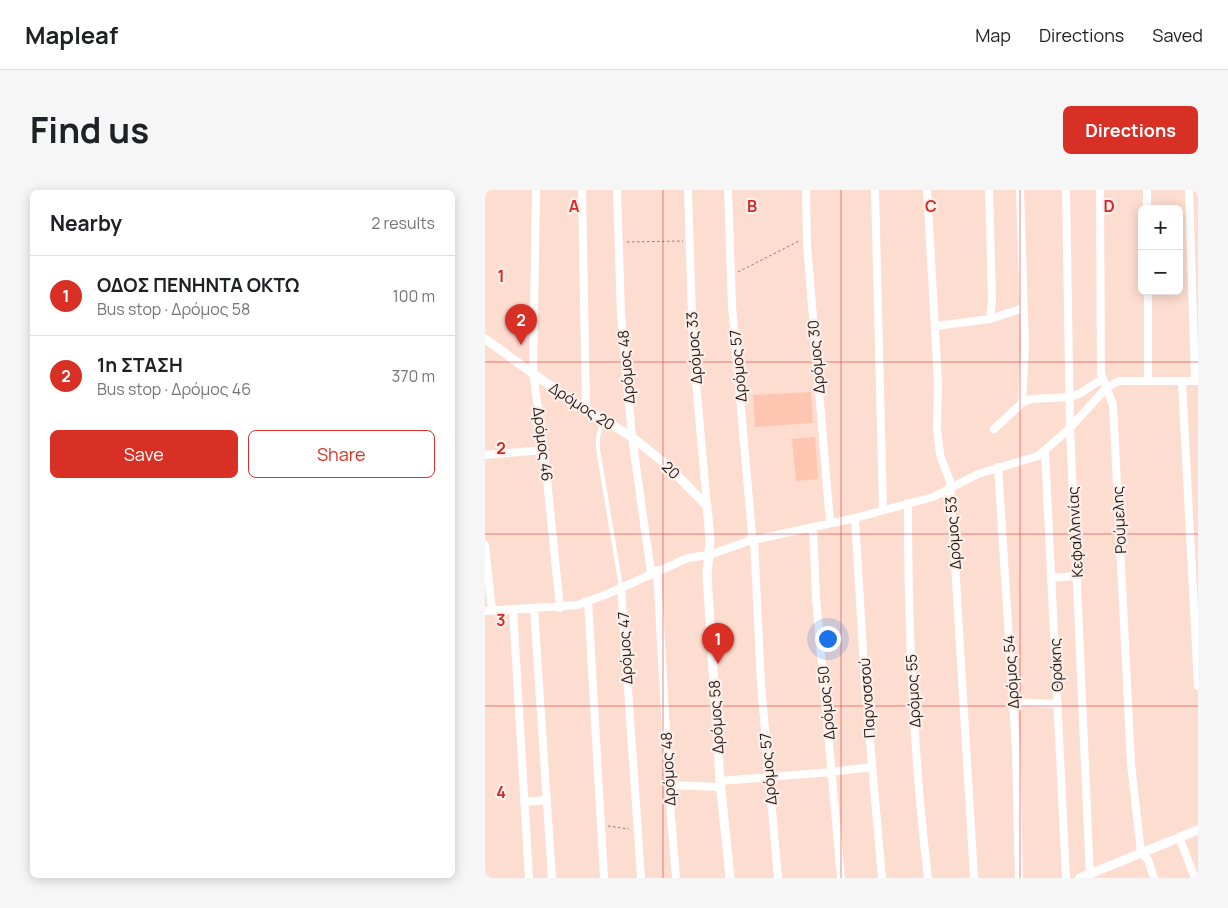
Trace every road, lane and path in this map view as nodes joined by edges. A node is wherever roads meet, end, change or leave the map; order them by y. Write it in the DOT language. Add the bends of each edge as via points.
graph roads {
  1 [pos="536,190"];
  2 [pos="582,190"];
  3 [pos="617,190"];
  4 [pos="688,190"];
  5 [pos="728,190"];
  6 [pos="806,190"];
  7 [pos="875,190"];
  8 [pos="927,190"];
  9 [pos="989,190"];
  10 [pos="1020,190"];
  11 [pos="1066,190"];
  12 [pos="1099,190"];
  13 [pos="1147,190"];
  14 [pos="1189,190"];
  15 [pos="1147,205"];
  16 [pos="807,237"];
  17 [pos="689,241"];
  18 [pos="618,242"];
  19 [pos="731,276"];
  20 [pos="1148,295"];
  21 [pos="1023,308"];
  22 [pos="990,319"];
  23 [pos="935,326"];
  24 [pos="485,340"];
  25 [pos="533,373"];
  26 [pos="1103,378"];
  27 [pos="1149,381"];
  28 [pos="1197,381"];
  29 [pos="1182,382"];
  30 [pos="1107,387"];
  31 [pos="1070,397"];
  32 [pos="1022,403"];
  33 [pos="587,410"];
  34 [pos="603,420"];
  35 [pos="1070,428"];
  36 [pos="994,430"];
  37 [pos="632,437"];
  38 [pos="544,450"];
  39 [pos="1045,452"];
  40 [pos="485,455"];
  41 [pos="998,467"];
  42 [pos="950,490"];
  43 [pos="909,503"];
  44 [pos="707,506"];
  45 [pos="883,509"];
  46 [pos="855,518"];
  47 [pos="830,523"];
  48 [pos="813,528"];
  49 [pos="752,540"];
  50 [pos="485,545"];
  51 [pos="709,555"];
  52 [pos="654,572"];
  53 [pos="1077,576"];
  54 [pos="1051,578"];
  55 [pos="621,587"];
  56 [pos="589,601"];
  57 [pos="560,608"];
  58 [pos="534,609"];
  59 [pos="513,610"];
  60 [pos="488,611"];
  61 [pos="1198,686"];
  62 [pos="1013,702"];
  63 [pos="1058,704"];
  64 [pos="872,767"];
  65 [pos="831,772"];
  66 [pos="768,778"];
  67 [pos="720,784"];
  68 [pos="669,785"];
  69 [pos="547,800"];
  70 [pos="525,802"];
  71 [pos="600,824"];
  72 [pos="636,830"];
  73 [pos="1198,830"];
  74 [pos="1179,837"];
  75 [pos="1141,852"];
  76 [pos="1086,877"];
  77 [pos="529,878"];
  78 [pos="552,878"];
  79 [pos="604,878"];
  80 [pos="641,878"];
  81 [pos="676,878"];
  82 [pos="730,878"];
  83 [pos="778,878"];
  84 [pos="841,878"];
  85 [pos="882,878"];
  86 [pos="928,878"];
  87 [pos="974,878"];
  88 [pos="1019,878"];
  89 [pos="1066,878"];
  90 [pos="1154,878"];
  91 [pos="1195,878"];
  1 -- 25 [label="street, Δρόμος 46"];
  2 -- 33 [label="street"];
  3 -- 18 [label="street, Δρόμος 48"];
  4 -- 17 [label="street, Δρόμος 33"];
  5 -- 19 [label="street, Δρόμος 57"];
  6 -- 16 [label="street, Δρόμος 30"];
  7 -- 45 [label="street"];
  8 -- 23 [label="street, Δρόμος 53"];
  9 -- 22 [label="street"];
  10 -- 21 [label="street"];
  11 -- 31 [label="street, Κεφαλληνίας"];
  12 -- 26 [label="street, Ρούμελης"];
  13 -- 15 [label="street"];
  14 -- 28 [label="street"];
  16 -- 19 [label="path"];
  16 -- 47 [label="street, Δρόμος 30"];
  17 -- 18 [label="path"];
  17 -- 44 [label="street, Δρόμος 33" via="693,349"];
  18 -- 37 [label="street, Δρόμος 48"];
  19 -- 49 [label="street, Δρόμος 57"];
  20 -- 27 [label="street"];
  21 -- 22 [label="street"];
  21 -- 32 [label="street"];
  22 -- 23 [label="street"];
  23 -- 42 [label="street, Δρόμος 53" via="937,428 940,455 949,475"];
  24 -- 25 [label="street"];
  25 -- 33 [label="street, Δρόμος 20"];
  25 -- 38 [label="street, Δρόμος 46"];
  26 -- 30 [label="street, Ρούμελης"];
  26 -- 31 [label="street" via="1081,394"];
  27 -- 29 [label="street"];
  27 -- 30 [label="street" via="1119,381"];
  28 -- 29 [label="street"];
  29 -- 61 [label="street"];
  30 -- 35 [label="street"];
  30 -- 75 [label="street, Ρούμελης" via="1113,405 1131,764"];
  31 -- 32 [label="street" via="1031,399"];
  31 -- 35 [label="street, Κεφαλληνίας"];
  32 -- 36 [label="street"];
  33 -- 34 [label="street, Δρόμος 20"];
  34 -- 37 [label="street, Δρόμος 20"];
  34 -- 55 [label="lane, Δρόμος 47" via="598,449"];
  35 -- 39 [label="street"];
  35 -- 53 [label="street, Κεφαλληνίας"];
  37 -- 44 [label="street, 20" via="668,466"];
  37 -- 52 [label="street, Δρόμος 48"];
  38 -- 40 [label="street"];
  38 -- 57 [label="street, Δρόμος 46"];
  39 -- 41 [label="street" via="1032,460"];
  39 -- 54 [label="street, Θράκης"];
  41 -- 42 [label="street"];
  41 -- 62 [label="street, Δρόμος 54"];
  42 -- 43 [label="street"];
  42 -- 87 [label="street, Δρόμος 53"];
  43 -- 45 [label="street"];
  43 -- 86 [label="street, Δρόμος 55" via="912,676"];
  44 -- 51 [label="street, Δρόμος 58"];
  45 -- 46 [label="street"];
  46 -- 47 [label="street"];
  46 -- 64 [label="street, Παρνασσού"];
  47 -- 48 [label="street"];
  48 -- 49 [label="street"];
  48 -- 65 [label="street, Δρόμος 50"];
  49 -- 51 [label="street"];
  49 -- 66 [label="street, Δρόμος 57"];
  50 -- 60 [label="street"];
  51 -- 52 [label="street" via="688,558"];
  51 -- 67 [label="street, Δρόμος 58" via="707,575"];
  52 -- 55 [label="street"];
  52 -- 68 [label="street, Δρόμος 48"];
  53 -- 54 [label="street"];
  53 -- 76 [label="street, Κεφαλληνίας"];
  54 -- 63 [label="street, Θράκης"];
  55 -- 56 [label="street"];
  55 -- 72 [label="street, Δρόμος 47"];
  56 -- 57 [label="street"];
  56 -- 71 [label="street"];
  57 -- 58 [label="street"];
  58 -- 59 [label="street"];
  58 -- 69 [label="street"];
  59 -- 60 [label="street"];
  59 -- 70 [label="street"];
  62 -- 63 [label="street"];
  62 -- 88 [label="street, Δρόμος 54"];
  63 -- 89 [label="street, Θράκης"];
  64 -- 65 [label="street"];
  64 -- 85 [label="street, Παρνασσού"];
  65 -- 66 [label="street"];
  65 -- 84 [label="street, Δρόμος 50"];
  66 -- 67 [label="street"];
  66 -- 83 [label="street, Δρόμος 57"];
  67 -- 68 [label="street"];
  67 -- 82 [label="street, Δρόμος 58"];
  68 -- 81 [label="street, Δρόμος 48"];
  69 -- 70 [label="street"];
  69 -- 78 [label="street"];
  70 -- 77 [label="street"];
  71 -- 72 [label="path"];
  71 -- 79 [label="street"];
  72 -- 80 [label="street, Δρόμος 47"];
  73 -- 74 [label="street"];
  74 -- 75 [label="street"];
  74 -- 91 [label="street"];
  75 -- 76 [label="street"];
  75 -- 90 [label="street" via="1148,860"];
}
